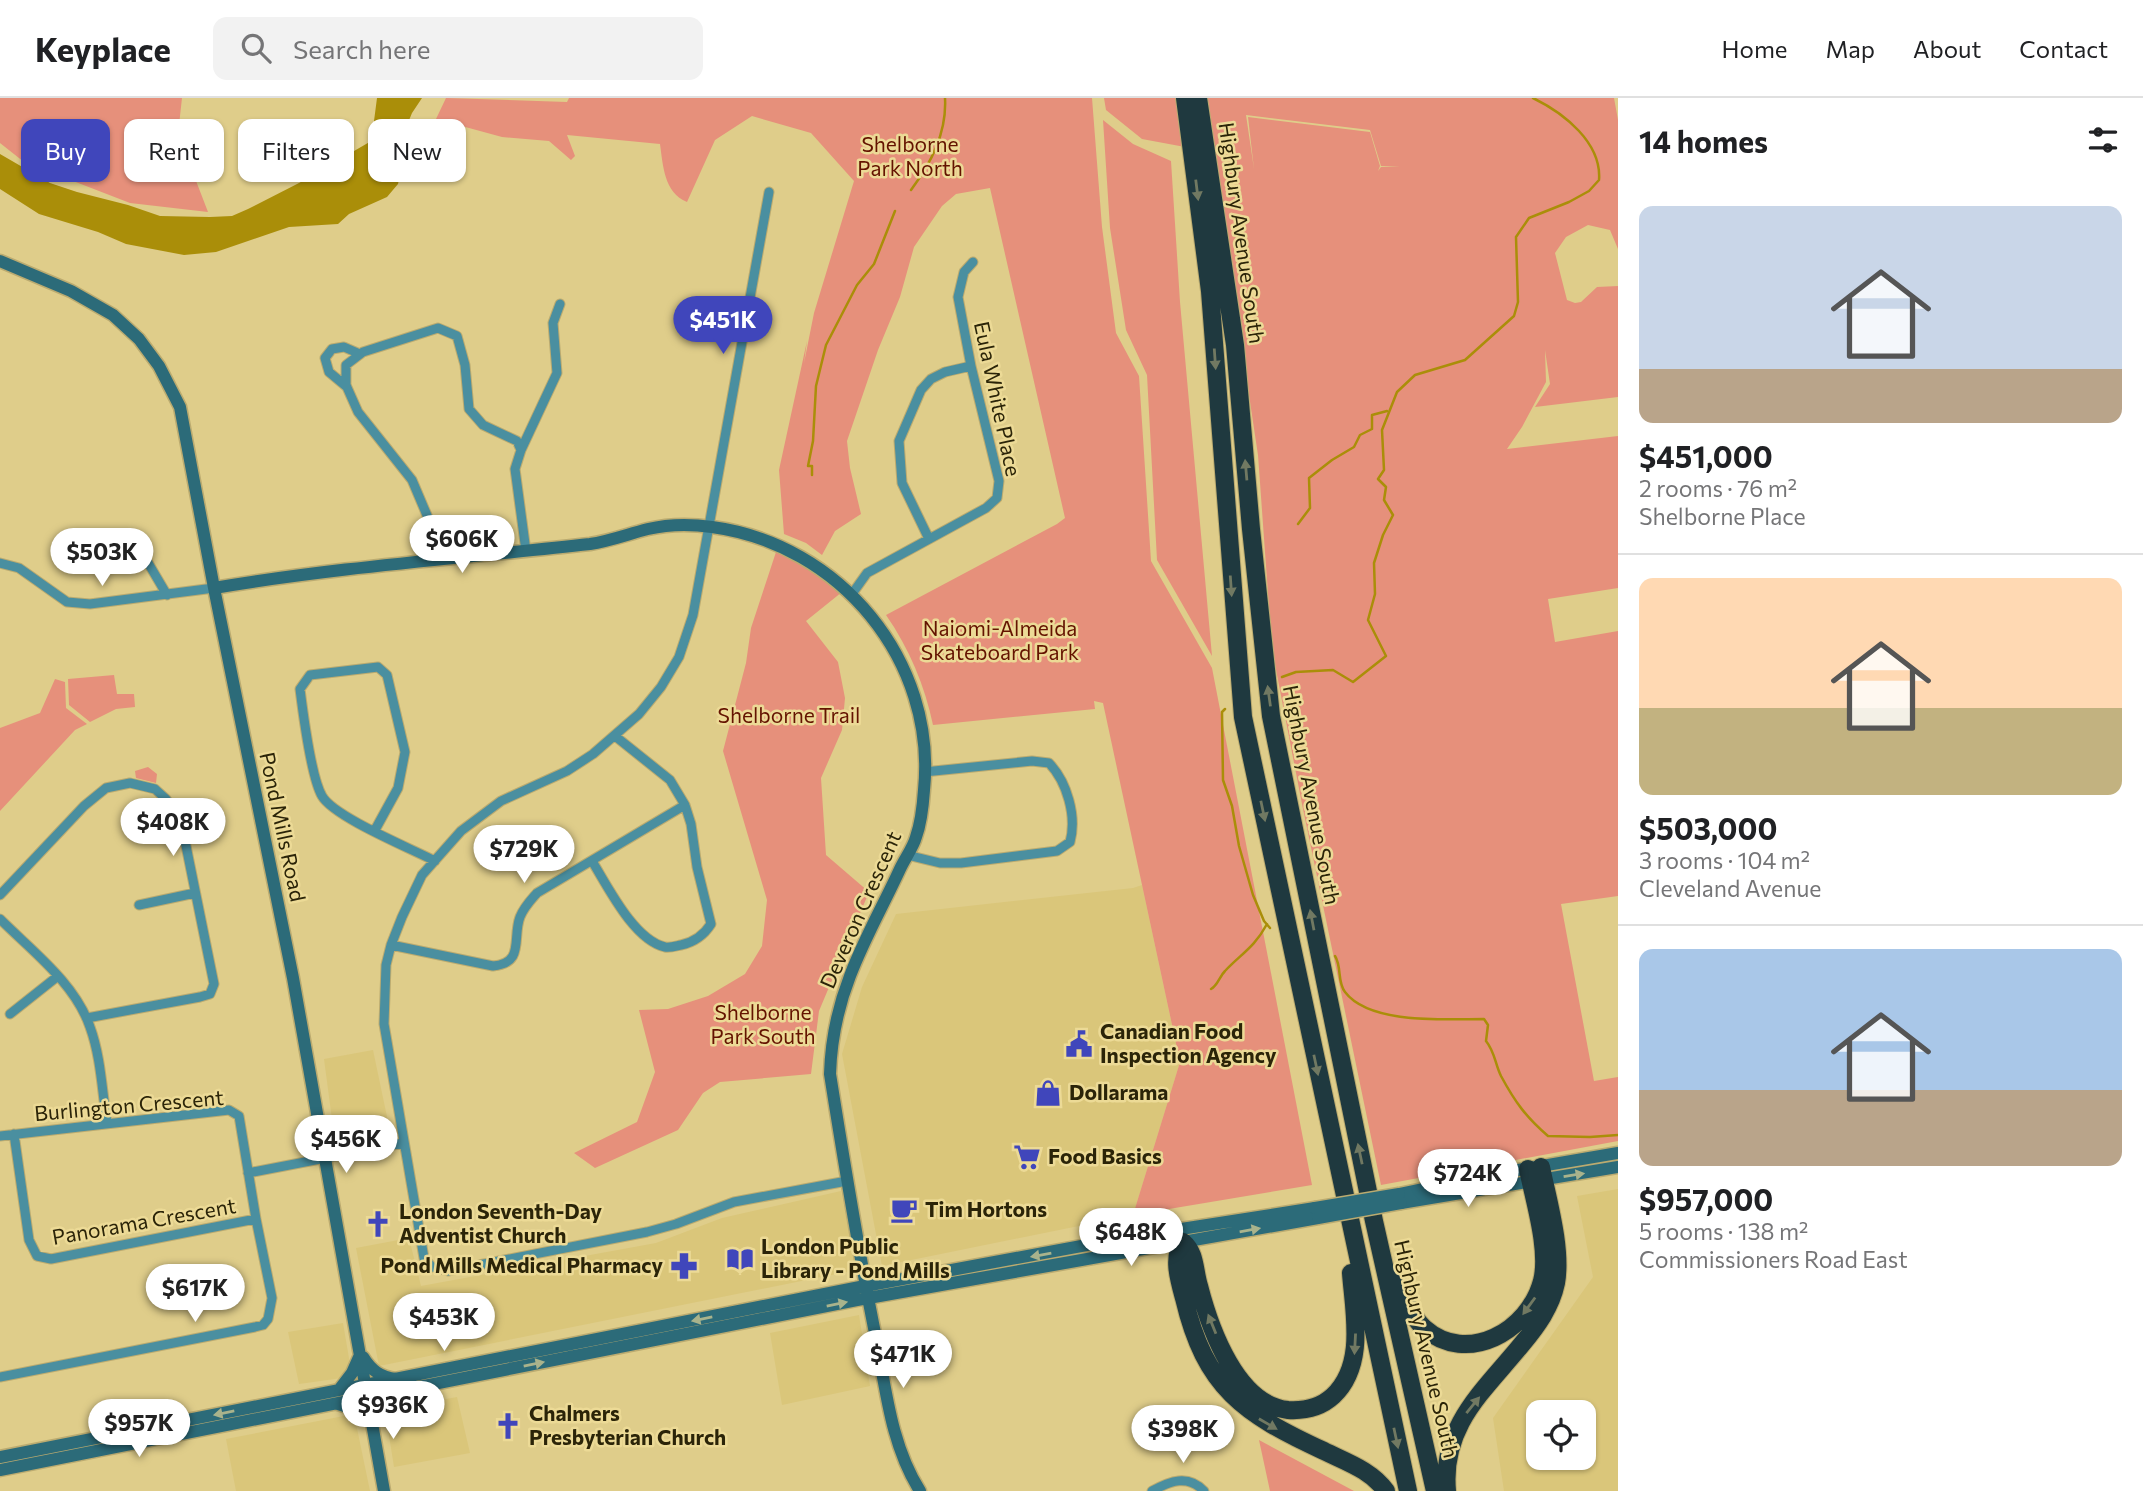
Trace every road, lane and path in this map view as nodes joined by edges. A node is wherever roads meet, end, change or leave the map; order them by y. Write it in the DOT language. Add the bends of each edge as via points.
graph roads {
  1 [pos="1185,98"];
  2 [pos="1198,98"];
  3 [pos="769,192"];
  4 [pos="0,261"];
  5 [pos="973,262"];
  6 [pos="560,304"];
  7 [pos="360,354"];
  8 [pos="971,366"];
  9 [pos="347,388"];
  10 [pos="521,450"];
  11 [pos="708,527"];
  12 [pos="929,539"];
  13 [pos="108,549"];
  14 [pos="526,551"];
  15 [pos="434,561"];
  16 [pos="0,563"];
  17 [pos="214,588"];
  18 [pos="852,594"];
  19 [pos="167,595"];
  20 [pos="615,736"];
  21 [pos="924,772"];
  22 [pos="685,805"];
  23 [pos="375,830"];
  24 [pos="907,855"];
  25 [pos="435,861"];
  26 [pos="592,862"];
  27 [pos="195,893"];
  28 [pos="0,895"];
  29 [pos="139,905"];
  30 [pos="0,919"];
  31 [pos="391,945"];
  32 [pos="58,976"];
  33 [pos="10,1014"];
  34 [pos="87,1018"];
  35 [pos="107,1123"];
  36 [pos="14,1134"];
  37 [pos="0,1136"];
  38 [pos="403,1143"];
  39 [pos="1618,1153"];
  40 [pos="326,1158"];
  41 [pos="1618,1167"];
  42 [pos="248,1173"];
  43 [pos="1536,1174"];
  44 [pos="847,1181"];
  45 [pos="256,1219"];
  46 [pos="1374,1221"];
  47 [pos="1350,1228"];
  48 [pos="1181,1235"];
  49 [pos="866,1293"];
  50 [pos="360,1354"];
  51 [pos="0,1377"];
  52 [pos="403,1378"];
  53 [pos="339,1390"];
  54 [pos="367,1391"];
  55 [pos="395,1392"];
  56 [pos="334,1403"];
  57 [pos="373,1424"];
  58 [pos="0,1457"];
  59 [pos="0,1470"];
  60 [pos="384,1491"];
  61 [pos="920,1491"];
  62 [pos="1152,1491"];
  63 [pos="1204,1491"];
  64 [pos="1386,1491"];
  65 [pos="1408,1491"];
  66 [pos="1434,1491"];
  67 [pos="1447,1491"];
  1 -- 47 [label="highway, Highbury Avenue South, one-way" via="1210,291 1243,717"];
  46 -- 2 [label="highway, Highbury Avenue South, one-way" via="1271,716 1235,345"];
  3 -- 11 [label="street"];
  4 -- 17 [label="main road, Pond Mills Road" via="71,291 113,315 159,366 180,407"];
  5 -- 8 [label="street, Eula White Place" via="964,272 958,297"];
  6 -- 10 [label="street" via="553,323 557,373"];
  7 -- 9 [label="street" via="346,365"];
  7 -- 9 [label="street" via="344,347 332,349 326,358 329,372"];
  7 -- 10 [label="street" via="438,328 457,336 469,409 483,425 517,441"];
  8 -- 12 [label="street, Eula White Place" via="999,481 997,498"];
  8 -- 12 [label="street" via="931,379 921,390 899,442 902,483"];
  9 -- 15 [label="street" via="358,412 412,480 429,520"];
  10 -- 14 [label="street" via="516,470"];
  11 -- 14 [label="main road, Deveron Crescent" via="675,525 593,543"];
  11 -- 18 [label="main road, Deveron Crescent" via="747,534 794,551"];
  11 -- 20 [label="street" via="693,615 679,657 654,696"];
  12 -- 18 [label="street, Eula White Place" via="867,573"];
  13 -- 19 [label="street" via="137,544"];
  14 -- 15 [label="main road, Deveron Crescent"];
  15 -- 17 [label="main road, Deveron Crescent"];
  16 -- 19 [label="street" via="19,568 67,602 90,604"];
  17 -- 19 [label="street"];
  17 -- 40 [label="main road, Pond Mills Road"];
  18 -- 21 [label="main road, Deveron Crescent" via="876,622 906,673 922,725"];
  20 -- 22 [label="street" via="670,780"];
  20 -- 25 [label="street" via="567,771 501,801 461,831"];
  21 -- 24 [label="main road, Deveron Crescent" via="916,837"];
  21 -- 24 [label="street" via="1049,763 1063,779 1074,828 1070,842 1057,851 961,863"];
  22 -- 26 [label="street"];
  22 -- 26 [label="street" via="711,924 704,935 667,948 650,941 622,909"];
  23 -- 23 [label="street" via="337,811 322,796 300,689 310,675 378,667 387,675 405,752 398,788"];
  23 -- 25 [label="street"];
  24 -- 44 [label="main road, Deveron Crescent" via="850,975 837,1015 830,1074"];
  25 -- 31 [label="street" via="422,875"];
  26 -- 31 [label="street" via="537,893 525,907 517,945 504,965"];
  27 -- 28 [label="street" via="181,821 155,789 130,783 106,788 84,806"];
  27 -- 29 [label="street"];
  27 -- 34 [label="street" via="212,968 214,984 209,994"];
  30 -- 32 [label="street"];
  31 -- 38 [label="street" via="384,1024"];
  32 -- 33 [label="street"];
  32 -- 34 [label="street"];
  34 -- 35 [label="street" via="97,1050"];
  35 -- 36 [label="street, Burlington Crescent"];
  35 -- 42 [label="street, Burlington Crescent" via="229,1110 239,1116"];
  36 -- 37 [label="street, Burlington Crescent"];
  36 -- 45 [label="street, Panorama Crescent" via="29,1241 37,1255 51,1259"];
  38 -- 40 [label="street"];
  38 -- 44 [label="street" via="424,1258 432,1267 448,1271 646,1232 756,1196"];
  39 -- 43 [label="main road"];
  40 -- 42 [label="street"];
  40 -- 50 [label="main road, Pond Mills Road"];
  43 -- 41 [label="main road, one-way"];
  42 -- 45 [label="street, Burlington Crescent"];
  43 -- 46 [label="highway, one-way" via="1542,1281 1537,1295 1511,1328 1480,1343 1448,1342 1423,1327 1403,1297"];
  43 -- 48 [label="main road, bridge"];
  67 -- 43 [label="highway, one-way" via="1448,1451 1458,1426 1536,1326 1553,1292 1557,1259"];
  44 -- 49 [label="main road, Deveron Crescent"];
  45 -- 51 [label="street, Burlington Crescent" via="272,1298 272,1311 263,1325"];
  46 -- 66 [label="highway, Highbury Avenue South"];
  47 -- 48 [label="highway, one-way" via="1354,1356 1339,1389 1326,1402 1305,1410 1273,1408 1245,1385 1212,1327 1191,1250"];
  47 -- 65 [label="highway, Highbury Avenue South, one-way"];
  48 -- 49 [label="main road"];
  48 -- 64 [label="highway, one-way" via="1176,1254 1187,1312 1203,1355 1218,1378 1259,1419 1357,1467"];
  49 -- 52 [label="main road, one-way"];
  55 -- 49 [label="main road, one-way"];
  49 -- 61 [label="main road, Deveron Crescent" via="896,1441"];
  50 -- 52 [label="main road" via="383,1376"];
  50 -- 53 [label="main road"];
  50 -- 54 [label="main road, Pond Mills Road"];
  52 -- 54 [label="main road"];
  53 -- 54 [label="main road"];
  53 -- 58 [label="main road, one-way"];
  54 -- 55 [label="main road"];
  54 -- 56 [label="main road"];
  54 -- 57 [label="main road, Pond Mills Road"];
  55 -- 57 [label="main road"];
  56 -- 57 [label="main road" via="354,1409"];
  56 -- 59 [label="main road"];
  57 -- 60 [label="main road, Pond Mills Road"];
  62 -- 63 [label="street" via="1180,1480 1191,1481"];
}
